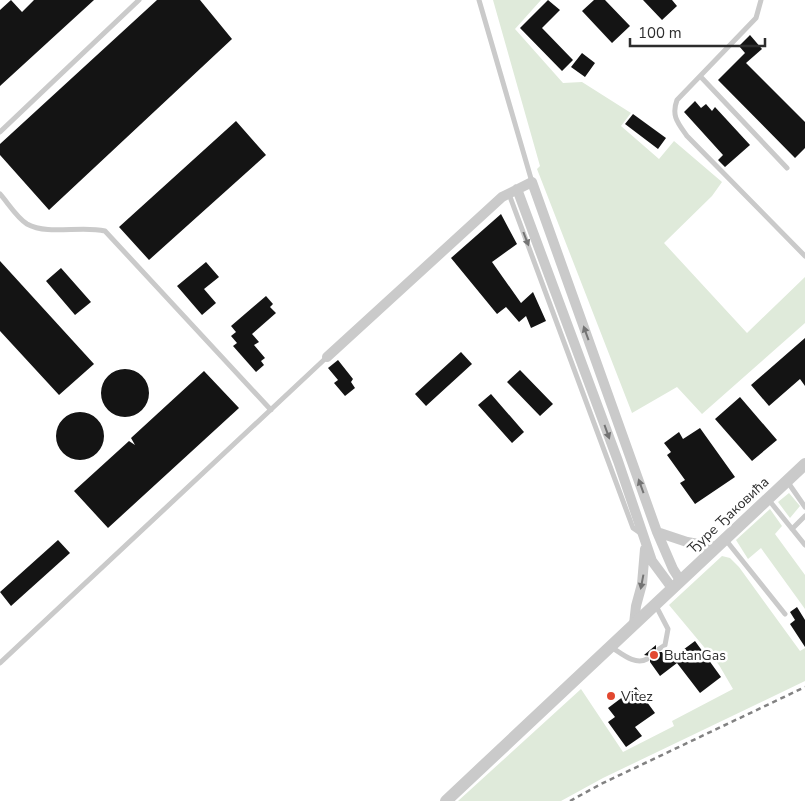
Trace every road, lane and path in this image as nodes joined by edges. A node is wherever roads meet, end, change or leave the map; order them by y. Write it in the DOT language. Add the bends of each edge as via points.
graph roads {
  1 [pos="139,0"];
  2 [pos="479,0"];
  3 [pos="761,0"];
  4 [pos="700,76"];
  5 [pos="0,132"];
  6 [pos="787,168"];
  7 [pos="532,182"];
  8 [pos="513,191"];
  9 [pos="0,194"];
  10 [pos="805,256"];
  11 [pos="327,357"];
  12 [pos="271,410"];
  13 [pos="805,464"];
  14 [pos="786,481"];
  15 [pos="768,498"];
  16 [pos="805,507"];
  17 [pos="805,516"];
  18 [pos="792,529"];
  19 [pos="658,532"];
  20 [pos="644,537"];
  21 [pos="720,543"];
  22 [pos="805,545"];
  23 [pos="676,584"];
  24 [pos="655,604"];
  25 [pos="784,614"];
  26 [pos="634,624"];
  27 [pos="610,647"];
  28 [pos="659,649"];
  29 [pos="647,659"];
  30 [pos="0,663"];
  31 [pos="446,801"];
  1 -- 5 [label="lane"];
  2 -- 7 [label="lane"];
  3 -- 4 [label="lane" via="756,18"];
  4 -- 6 [label="lane"];
  4 -- 10 [label="lane" via="677,100 673,109 675,119 687,136"];
  7 -- 8 [label="street"];
  19 -- 7 [label="street, one-way"];
  8 -- 11 [label="street" via="502,197"];
  8 -- 20 [label="street, one-way" via="618,461"];
  9 -- 12 [label="lane" via="25,223 41,230 90,227 105,231"];
  11 -- 12 [label="lane"];
  12 -- 30 [label="lane"];
  13 -- 14 [label="street, Ђуре Ђаковића"];
  14 -- 15 [label="street, Ђуре Ђаковића"];
  14 -- 16 [label="lane"];
  15 -- 18 [label="lane"];
  15 -- 21 [label="street, Ђуре Ђаковића"];
  17 -- 18 [label="lane"];
  18 -- 22 [label="lane"];
  19 -- 21 [label="street" via="686,542"];
  19 -- 23 [label="street"];
  20 -- 23 [label="street" via="652,561"];
  20 -- 26 [label="street, one-way" via="642,584"];
  21 -- 23 [label="street, Ђуре Ђаковића"];
  21 -- 25 [label="lane"];
  23 -- 24 [label="street, Ђуре Ђаковића"];
  24 -- 26 [label="street, Ђуре Ђаковића"];
  24 -- 28 [label="lane" via="668,629 665,645"];
  26 -- 27 [label="street, Ђуре Ђаковића"];
  27 -- 29 [label="lane" via="638,661"];
  27 -- 31 [label="street, Ђуре Ђаковића"];
}
